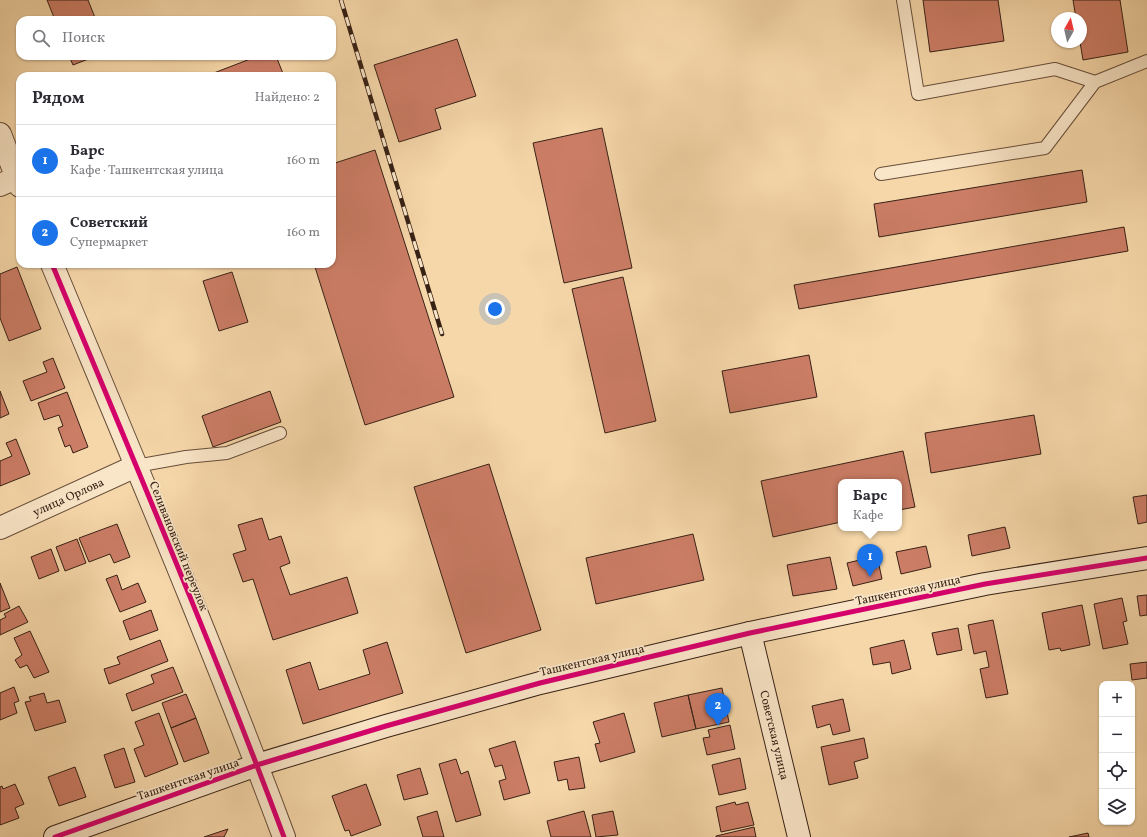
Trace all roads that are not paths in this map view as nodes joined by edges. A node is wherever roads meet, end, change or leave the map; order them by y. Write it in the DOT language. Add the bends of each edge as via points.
graph roads {
  1 [pos="904,0"];
  2 [pos="1147,61"];
  3 [pos="1094,82"];
  4 [pos="0,134"];
  5 [pos="881,174"];
  6 [pos="12,183"];
  7 [pos="54,268"];
  8 [pos="280,433"];
  9 [pos="136,466"];
  10 [pos="0,528"];
  11 [pos="1147,558"];
  12 [pos="750,633"];
  13 [pos="257,765"];
  14 [pos="55,837"];
  15 [pos="284,837"];
  16 [pos="799,837"];
  1 -- 3 [label="lane" via="918,94 1055,69"];
  2 -- 3 [label="lane"];
  3 -- 5 [label="lane" via="1045,148"];
  4 -- 6 [label="street"];
  7 -- 9 [label="street, Селивановский переулок"];
  8 -- 9 [label="lane" via="227,453"];
  9 -- 10 [label="street, улица Орлова"];
  9 -- 13 [label="street, Селивановский переулок"];
  11 -- 12 [label="street, Ташкентская улица" via="985,584"];
  12 -- 13 [label="street, Ташкентская улица" via="540,683"];
  12 -- 16 [label="street, Советская улица"];
  13 -- 14 [label="street, Ташкентская улица"];
  13 -- 15 [label="street, Селивановский переулок"];
}
